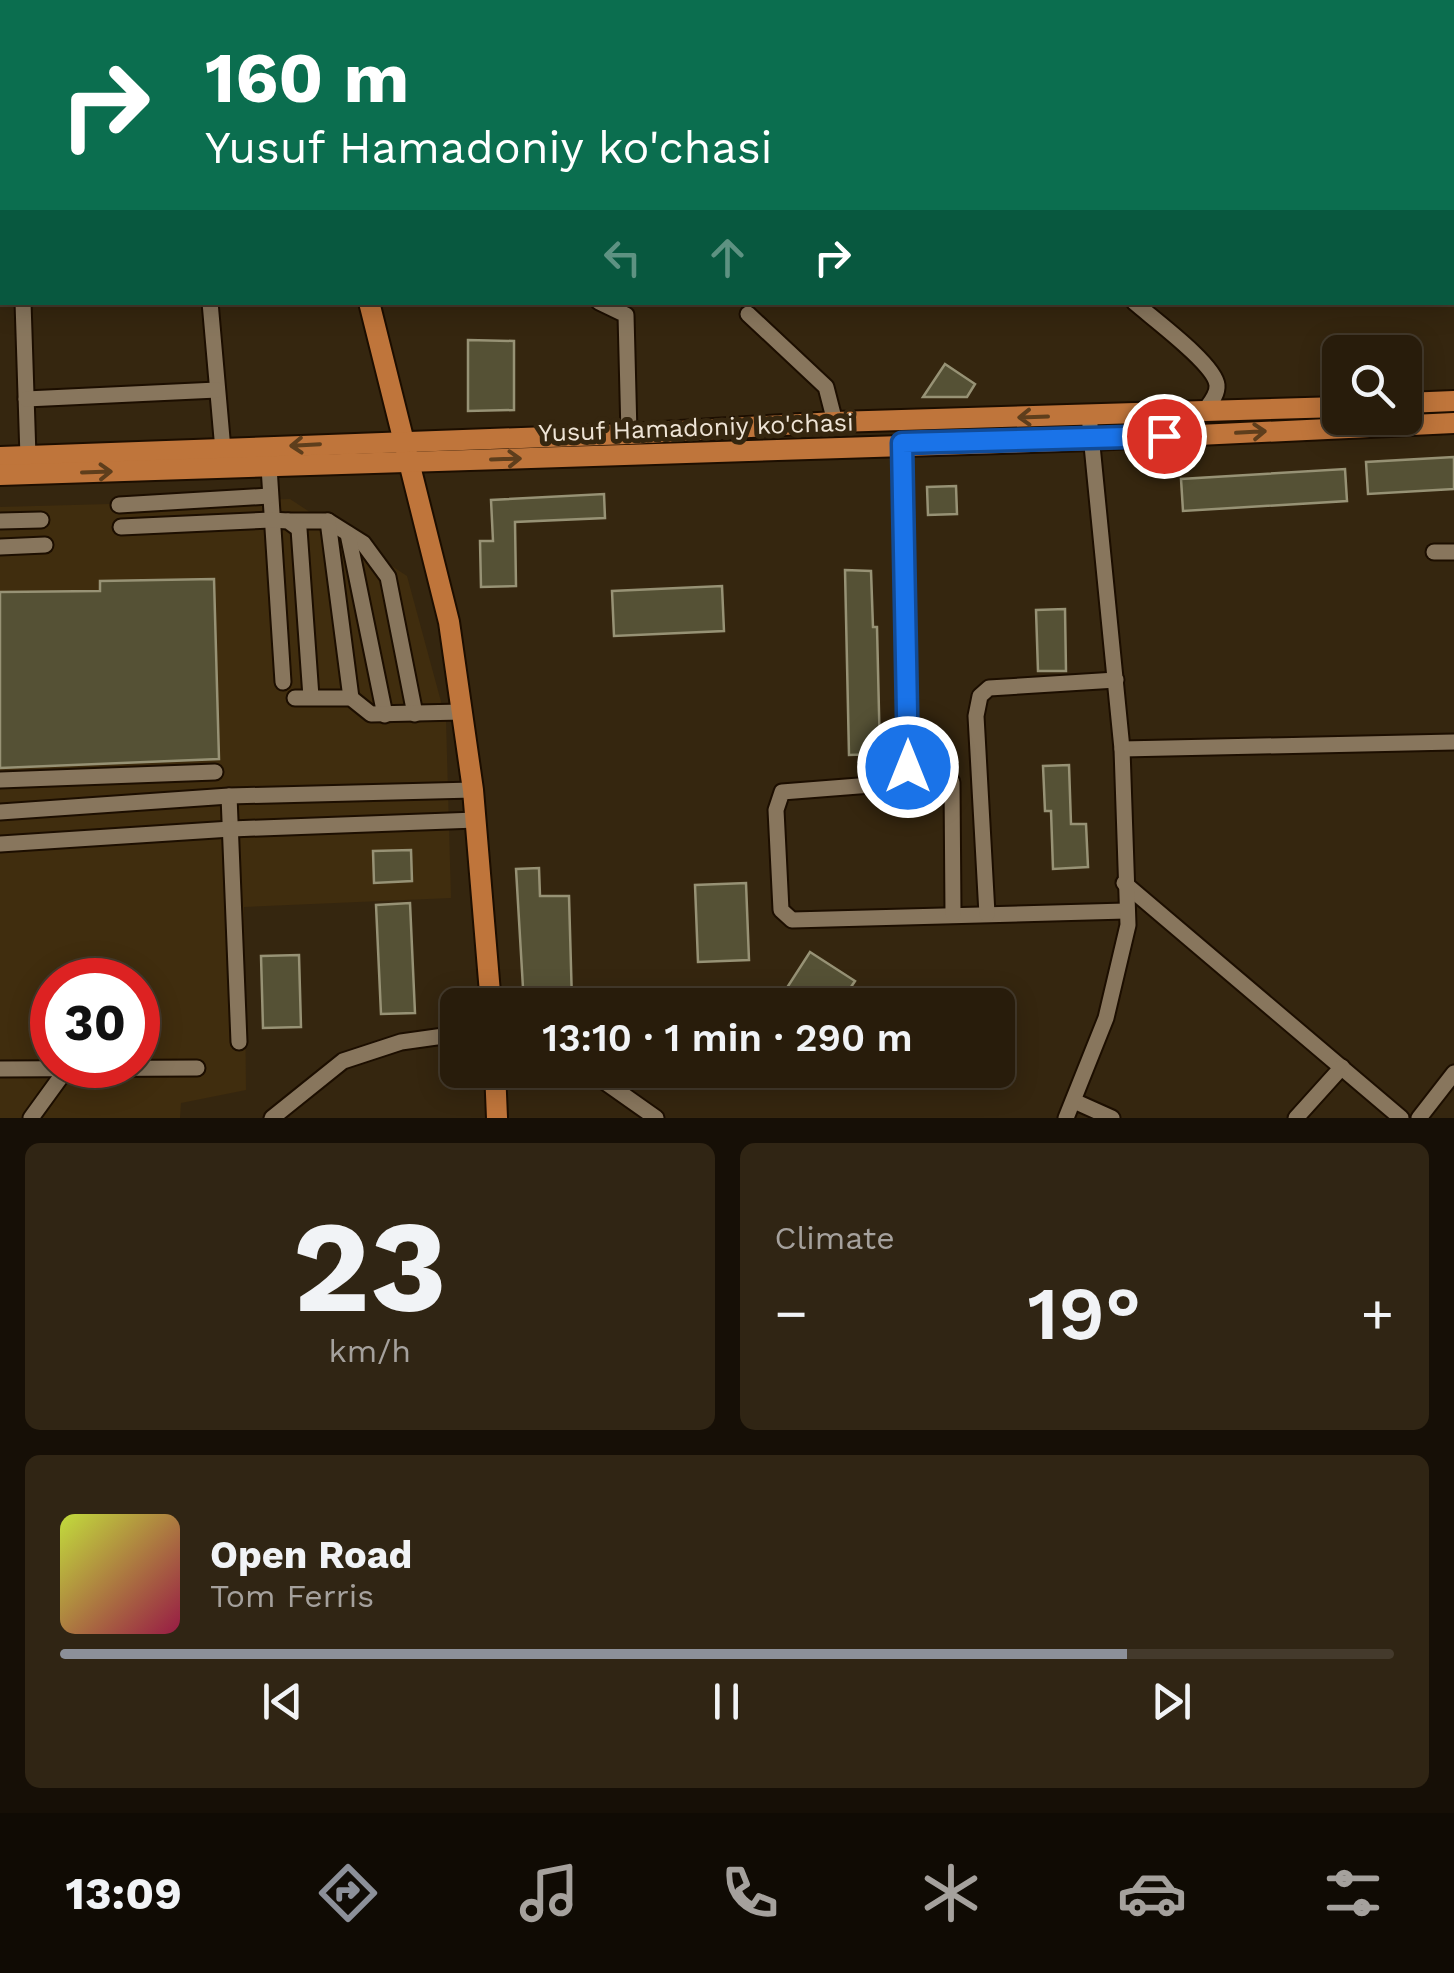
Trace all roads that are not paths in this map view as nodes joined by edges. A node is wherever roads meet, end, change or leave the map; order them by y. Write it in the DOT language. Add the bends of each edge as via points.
graph roads {
  1 [pos="22,305"];
  2 [pos="210,305"];
  3 [pos="369,305"];
  4 [pos="605,305"];
  5 [pos="1137,305"];
  6 [pos="748,314"];
  7 [pos="217,390"];
  8 [pos="26,399"];
  9 [pos="1454,401"];
  10 [pos="1422,403"];
  11 [pos="1322,407"];
  12 [pos="1203,413"];
  13 [pos="1090,415"];
  14 [pos="836,422"];
  15 [pos="1454,423"];
  16 [pos="629,434"];
  17 [pos="403,440"];
  18 [pos="1092,440"];
  19 [pos="902,443"];
  20 [pos="223,450"];
  21 [pos="0,456"];
  22 [pos="28,457"];
  23 [pos="409,463"];
  24 [pos="268,468"];
  25 [pos="0,475"];
  26 [pos="269,496"];
  27 [pos="119,505"];
  28 [pos="41,520"];
  29 [pos="279,520"];
  30 [pos="0,521"];
  31 [pos="328,521"];
  32 [pos="121,527"];
  33 [pos="348,534"];
  34 [pos="44,545"];
  35 [pos="0,547"];
  36 [pos="1434,552"];
  37 [pos="1454,552"];
  38 [pos="1116,680"];
  39 [pos="282,682"];
  40 [pos="351,698"];
  41 [pos="462,712"];
  42 [pos="386,714"];
  43 [pos="415,714"];
  44 [pos="1454,742"];
  45 [pos="1122,749"];
  46 [pos="908,767"];
  47 [pos="215,772"];
  48 [pos="94,778"];
  49 [pos="0,780"];
  50 [pos="473,790"];
  51 [pos="229,796"];
  52 [pos="94,806"];
  53 [pos="0,812"];
  54 [pos="476,820"];
  55 [pos="231,829"];
  56 [pos="0,844"];
  57 [pos="1124,882"];
  58 [pos="1126,911"];
  59 [pos="954,914"];
  60 [pos="987,914"];
  61 [pos="490,988"];
  62 [pos="440,1037"];
  63 [pos="239,1042"];
  64 [pos="30,1068"];
  65 [pos="160,1068"];
  66 [pos="197,1068"];
  67 [pos="1342,1068"];
  68 [pos="0,1069"];
  69 [pos="1454,1073"];
  70 [pos="53,1088"];
  71 [pos="496,1088"];
  72 [pos="614,1088"];
  73 [pos="1074,1101"];
  74 [pos="31,1118"];
  75 [pos="272,1118"];
  76 [pos="497,1118"];
  77 [pos="656,1118"];
  78 [pos="1066,1118"];
  79 [pos="1112,1118"];
  80 [pos="1296,1118"];
  81 [pos="1401,1118"];
  82 [pos="1419,1118"];
  1 -- 8 [label="street"];
  2 -- 7 [label="street"];
  3 -- 17 [label="main road"];
  4 -- 16 [label="street" via="626,315"];
  5 -- 12 [label="street" via="1208,367 1216,393"];
  6 -- 14 [label="street" via="826,387"];
  7 -- 8 [label="street"];
  7 -- 20 [label="street"];
  8 -- 22 [label="street"];
  9 -- 10 [label="main road"];
  11 -- 12 [label="main road, Yusuf Hamadoniy ko'chasi"];
  12 -- 13 [label="main road, Yusuf Hamadoniy ko'chasi"];
  13 -- 14 [label="main road, Yusuf Hamadoniy ko'chasi, one-way"];
  13 -- 18 [label="street"];
  14 -- 16 [label="main road, Yusuf Hamadoniy ko'chasi"];
  18 -- 15 [label="main road, Yusuf Hamadoniy ko'chasi, one-way"];
  16 -- 17 [label="main road, Yusuf Hamadoniy ko'chasi"];
  17 -- 20 [label="main road, Yusuf Hamadoniy ko'chasi, one-way"];
  17 -- 23 [label="main road"];
  18 -- 19 [label="main road, Yusuf Hamadoniy ko'chasi"];
  18 -- 38 [label="street"];
  23 -- 19 [label="main road, Yusuf Hamadoniy ko'chasi, one-way"];
  19 -- 46 [label="street"];
  20 -- 22 [label="main road, Yusuf Hamadoniy ko'chasi"];
  21 -- 22 [label="main road, Yusuf Hamadoniy ko'chasi"];
  23 -- 24 [label="main road, Yusuf Hamadoniy ko'chasi"];
  23 -- 41 [label="main road" via="449,622"];
  25 -- 24 [label="main road, Yusuf Hamadoniy ko'chasi, one-way"];
  24 -- 26 [label="street"];
  26 -- 27 [label="street"];
  26 -- 29 [label="street"];
  28 -- 30 [label="street"];
  29 -- 31 [label="street"];
  29 -- 32 [label="street"];
  29 -- 39 [label="street"];
  29 -- 40 [label="street" via="298,529 303,698"];
  31 -- 33 [label="street"];
  31 -- 40 [label="street"];
  33 -- 42 [label="street"];
  33 -- 43 [label="street" via="388,576"];
  34 -- 35 [label="street"];
  36 -- 37 [label="street"];
  38 -- 45 [label="street"];
  38 -- 60 [label="street" via="988,688 980,696"];
  40 -- 42 [label="street" via="371,714"];
  41 -- 43 [label="street"];
  41 -- 50 [label="main road"];
  42 -- 43 [label="street"];
  44 -- 45 [label="street"];
  45 -- 57 [label="street"];
  46 -- 59 [label="street" via="942,770 952,782"];
  46 -- 59 [label="street" via="897,783 779,795 781,910 792,920"];
  47 -- 48 [label="street"];
  48 -- 49 [label="street"];
  48 -- 52 [label="street"];
  50 -- 51 [label="street"];
  50 -- 54 [label="main road"];
  51 -- 52 [label="street"];
  51 -- 55 [label="street"];
  52 -- 53 [label="street"];
  54 -- 55 [label="street"];
  54 -- 61 [label="main road"];
  55 -- 56 [label="street"];
  55 -- 63 [label="street"];
  57 -- 58 [label="street"];
  57 -- 67 [label="street"];
  58 -- 60 [label="street"];
  58 -- 73 [label="street" via="1127,942"];
  59 -- 60 [label="street"];
  62 -- 75 [label="street" via="343,1062"];
  64 -- 68 [label="street"];
  65 -- 66 [label="street"];
  67 -- 80 [label="street"];
  67 -- 81 [label="street"];
  69 -- 82 [label="street"];
  70 -- 74 [label="street"];
  71 -- 76 [label="main road"];
  72 -- 77 [label="street"];
  73 -- 78 [label="street"];
  73 -- 79 [label="street"];
}
